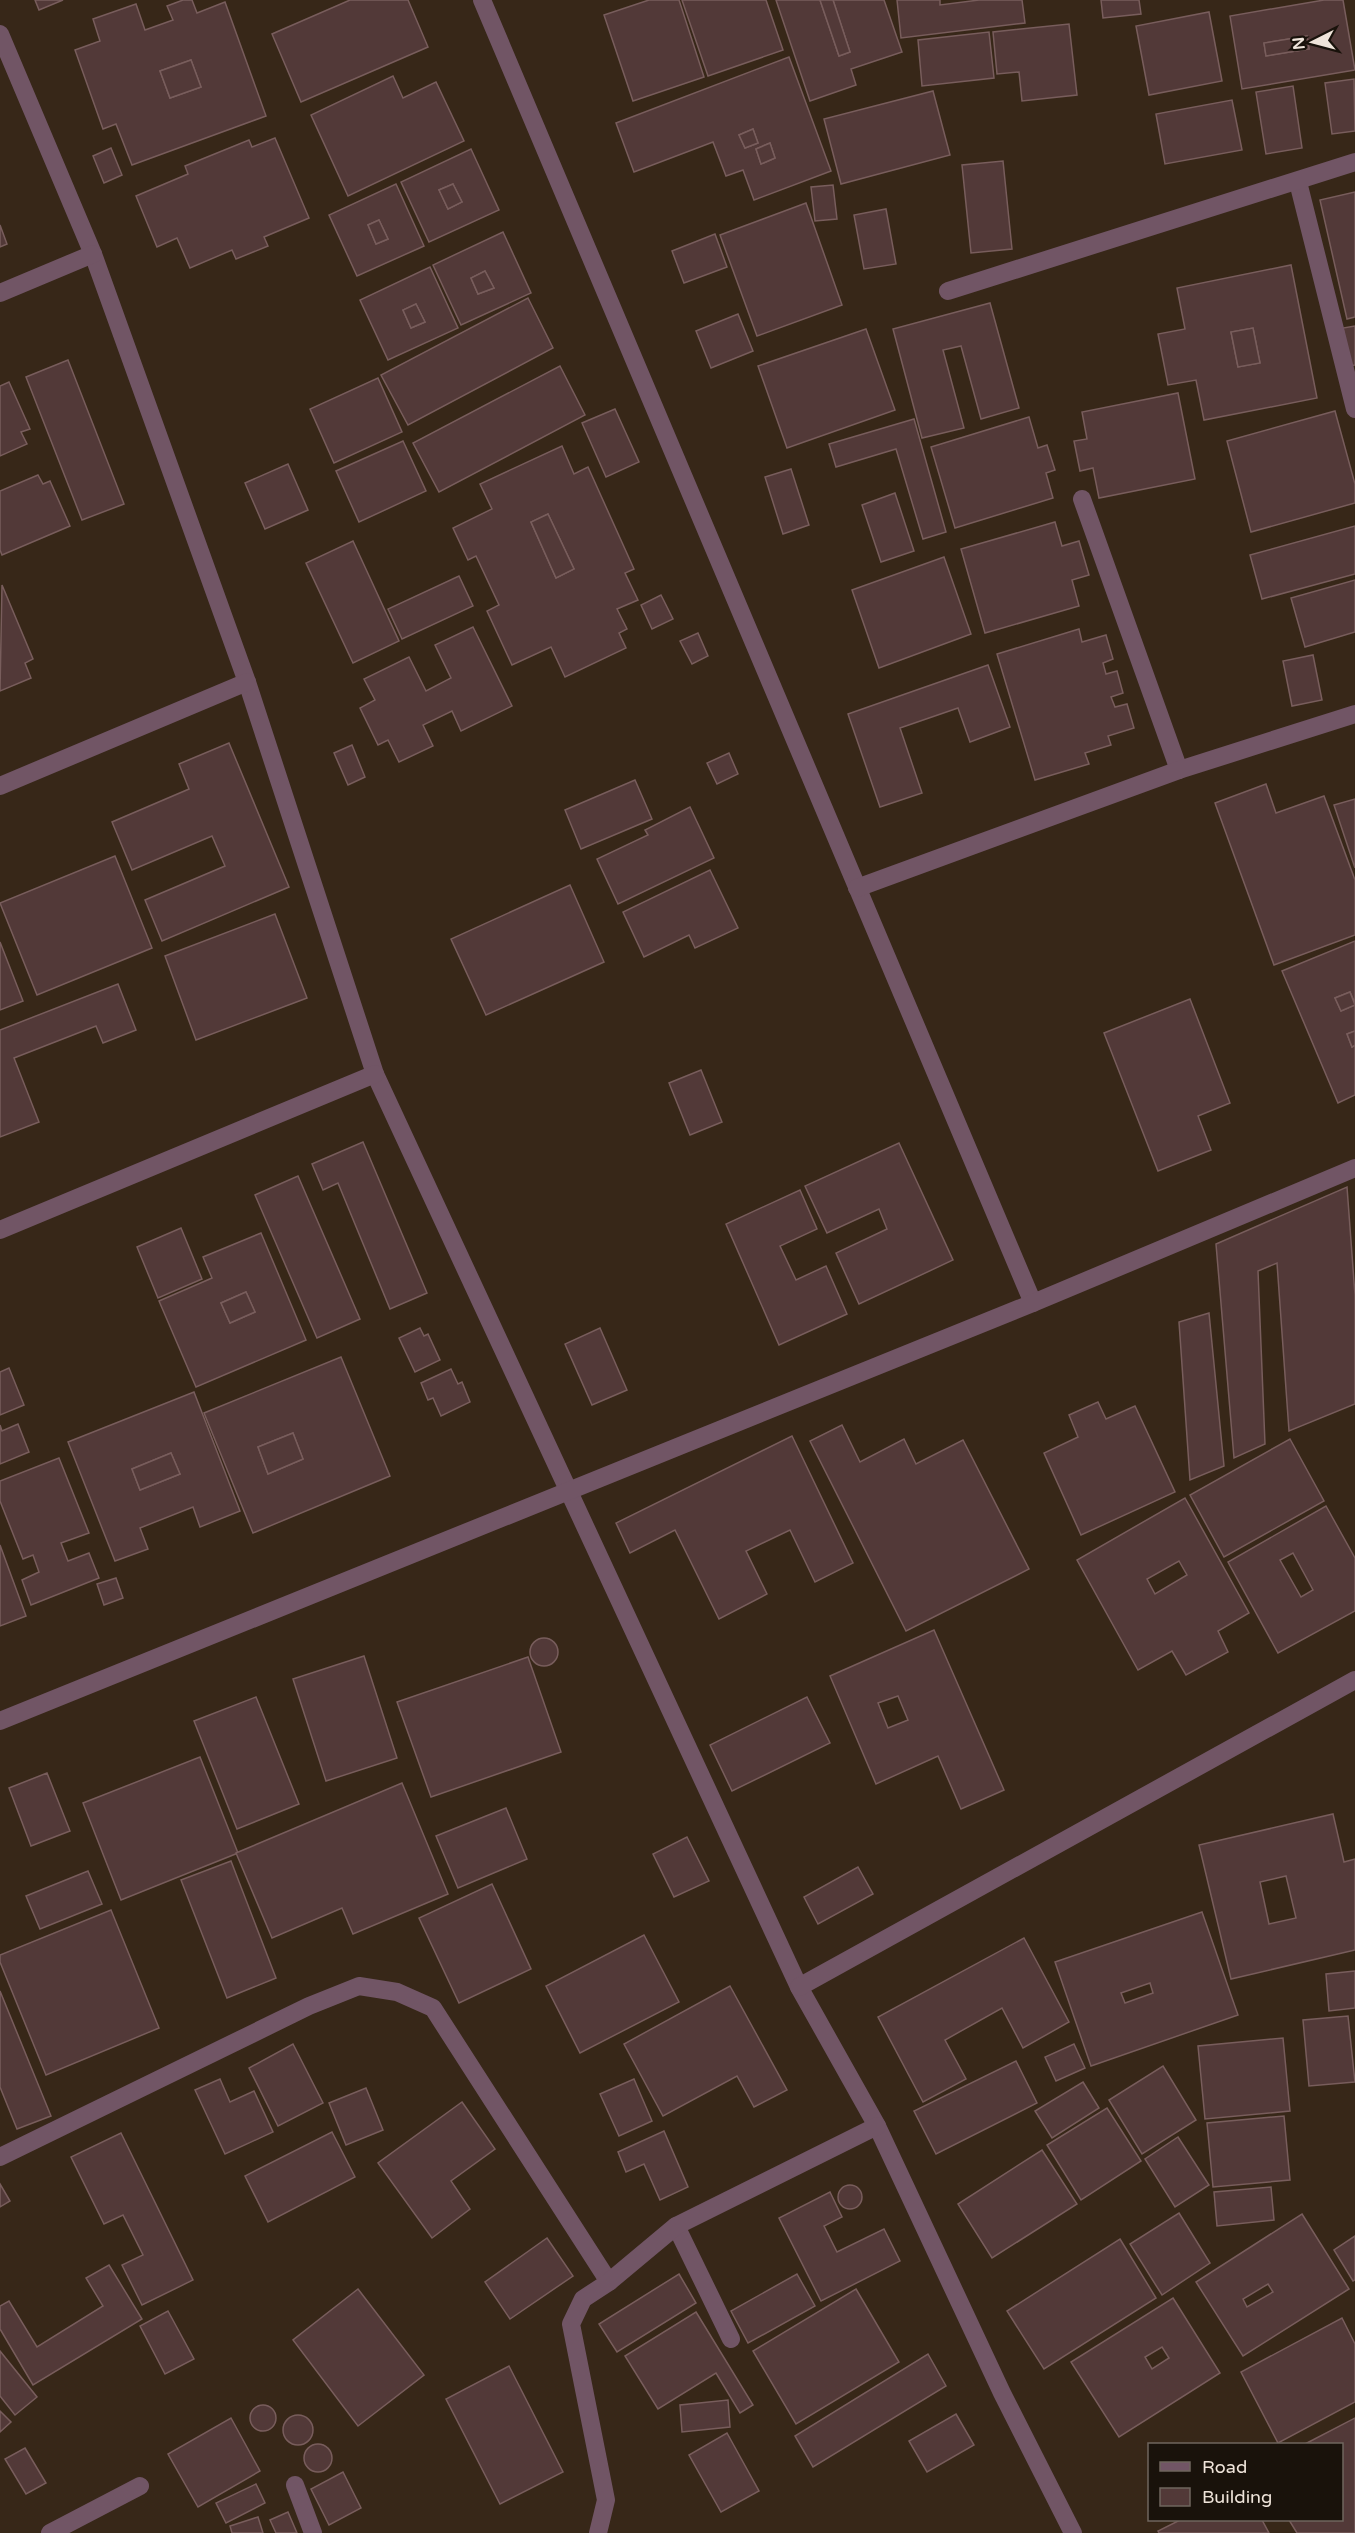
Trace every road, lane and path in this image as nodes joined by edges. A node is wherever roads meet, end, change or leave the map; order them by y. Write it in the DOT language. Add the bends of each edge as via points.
graph roads {
  1 [pos="482,0"];
  2 [pos="0,34"];
  3 [pos="1355,162"];
  4 [pos="1298,182"];
  5 [pos="93,254"];
  6 [pos="948,291"];
  7 [pos="0,293"];
  8 [pos="1355,408"];
  9 [pos="1082,499"];
  10 [pos="247,682"];
  11 [pos="1355,714"];
  12 [pos="1179,770"];
  13 [pos="0,786"];
  14 [pos="857,888"];
  15 [pos="375,1074"];
  16 [pos="1355,1168"];
  17 [pos="0,1230"];
  18 [pos="1033,1303"];
  19 [pos="568,1490"];
  20 [pos="1355,1680"];
  21 [pos="0,1721"];
  22 [pos="799,1987"];
  23 [pos="877,2126"];
  24 [pos="0,2157"];
  25 [pos="676,2226"];
  26 [pos="609,2282"];
  27 [pos="730,2339"];
  28 [pos="295,2485"];
  29 [pos="140,2486"];
  30 [pos="50,2533"];
  31 [pos="314,2533"];
  32 [pos="598,2533"];
  33 [pos="1073,2533"];
  1 -- 14 [label="street"];
  2 -- 5 [label="street"];
  3 -- 4 [label="street"];
  4 -- 6 [label="street"];
  4 -- 8 [label="street"];
  5 -- 7 [label="street"];
  5 -- 10 [label="street"];
  9 -- 12 [label="street"];
  10 -- 13 [label="street"];
  10 -- 15 [label="street"];
  11 -- 12 [label="street"];
  12 -- 14 [label="street"];
  14 -- 18 [label="street"];
  15 -- 17 [label="street"];
  15 -- 19 [label="street"];
  16 -- 18 [label="street"];
  18 -- 19 [label="street"];
  19 -- 21 [label="street"];
  19 -- 22 [label="street"];
  20 -- 22 [label="street"];
  22 -- 23 [label="street"];
  23 -- 25 [label="street"];
  23 -- 33 [label="street" via="1002,2393"];
  24 -- 26 [label="street" via="309,2006 359,1986 397,1992 433,2008"];
  25 -- 26 [label="street"];
  25 -- 27 [label="street"];
  26 -- 32 [label="street" via="583,2299 572,2324 606,2500"];
  28 -- 31 [label="street"];
  29 -- 30 [label="street"];
}
